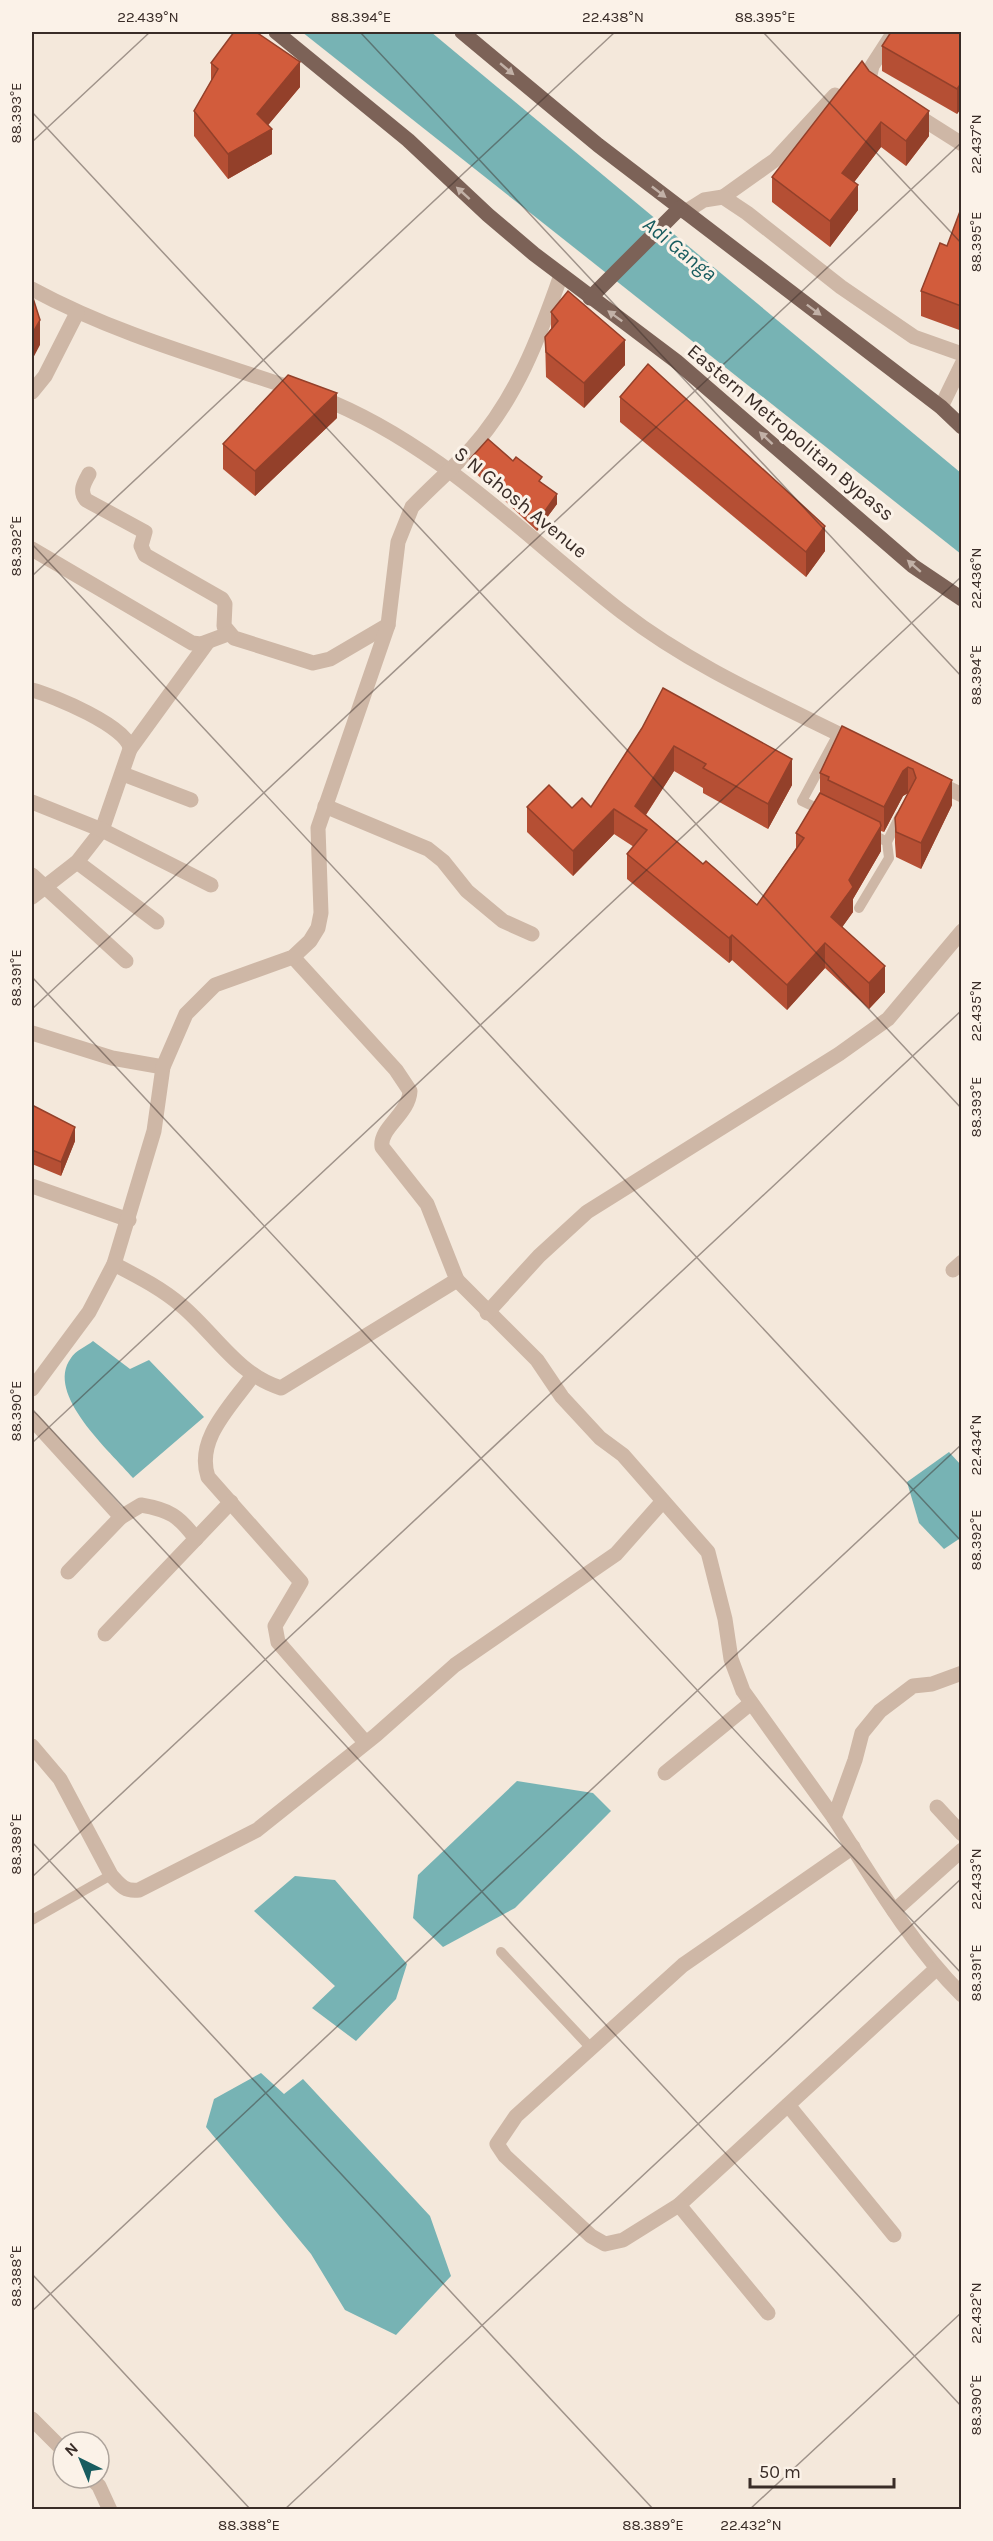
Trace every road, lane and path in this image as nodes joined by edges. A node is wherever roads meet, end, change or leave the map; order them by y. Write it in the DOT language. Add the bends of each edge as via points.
graph roads {
  1 [pos="276,32"];
  2 [pos="462,32"];
  3 [pos="894,32"];
  4 [pos="835,95"];
  5 [pos="962,144"];
  6 [pos="723,197"];
  7 [pos="683,210"];
  8 [pos="561,275"];
  9 [pos="32,288"];
  10 [pos="590,298"];
  11 [pos="77,314"];
  12 [pos="962,354"];
  13 [pos="962,364"];
  14 [pos="32,392"];
  15 [pos="941,407"];
  16 [pos="962,427"];
  17 [pos="449,469"];
  18 [pos="89,474"];
  19 [pos="32,549"];
  20 [pos="962,599"];
  21 [pos="388,625"];
  22 [pos="228,634"];
  23 [pos="207,643"];
  24 [pos="32,690"];
  25 [pos="838,734"];
  26 [pos="130,749"];
  27 [pos="869,749"];
  28 [pos="123,774"];
  29 [pos="920,774"];
  30 [pos="962,795"];
  31 [pos="191,800"];
  32 [pos="32,802"];
  33 [pos="325,806"];
  34 [pos="903,810"];
  35 [pos="833,815"];
  36 [pos="863,829"];
  37 [pos="102,830"];
  38 [pos="887,842"];
  39 [pos="77,862"];
  40 [pos="32,875"];
  41 [pos="211,885"];
  42 [pos="46,887"];
  43 [pos="32,897"];
  44 [pos="859,908"];
  45 [pos="157,922"];
  46 [pos="962,931"];
  47 [pos="532,934"];
  48 [pos="293,957"];
  49 [pos="126,961"];
  50 [pos="32,1033"];
  51 [pos="163,1068"];
  52 [pos="32,1186"];
  53 [pos="129,1220"];
  54 [pos="114,1264"];
  55 [pos="457,1280"];
  56 [pos="487,1313"];
  57 [pos="253,1375"];
  58 [pos="32,1389"];
  59 [pos="32,1419"];
  60 [pos="663,1501"];
  61 [pos="231,1502"];
  62 [pos="121,1517"];
  63 [pos="196,1539"];
  64 [pos="68,1572"];
  65 [pos="105,1634"];
  66 [pos="962,1673"];
  67 [pos="751,1703"];
  68 [pos="365,1742"];
  69 [pos="32,1746"];
  70 [pos="665,1773"];
  71 [pos="937,1807"];
  72 [pos="834,1818"];
  73 [pos="962,1834"];
  74 [pos="853,1847"];
  75 [pos="962,1850"];
  76 [pos="111,1875"];
  77 [pos="894,1911"];
  78 [pos="32,1920"];
  79 [pos="501,1952"];
  80 [pos="936,1970"];
  81 [pos="962,1995"];
  82 [pos="591,2048"];
  83 [pos="788,2105"];
  84 [pos="680,2205"];
  85 [pos="894,2235"];
  86 [pos="768,2313"];
  87 [pos="32,2419"];
  88 [pos="51,2438"];
  89 [pos="101,2490"];
  90 [pos="110,2510"];
  8 -- 1 [label="main road, Eastern Metropolitan Bypass, one-way" via="488,215 408,140"];
  2 -- 7 [label="main road, one-way"];
  3 -- 5 [label="street" via="872,66 869,79 874,88"];
  4 -- 6 [label="street" via="775,160"];
  6 -- 7 [label="street" via="704,200"];
  6 -- 12 [label="street" via="914,337"];
  7 -- 10 [label="main road"];
  7 -- 15 [label="main road, one-way"];
  8 -- 10 [label="main road, Eastern Metropolitan Bypass"];
  8 -- 17 [label="street" via="541,332 515,386 484,433"];
  9 -- 11 [label="street, S N Ghosh Avenue"];
  20 -- 10 [label="main road, Eastern Metropolitan Bypass, one-way" via="913,566 676,361"];
  11 -- 14 [label="street" via="45,376"];
  11 -- 17 [label="street, S N Ghosh Avenue" via="337,405 374,422"];
  13 -- 15 [label="street"];
  15 -- 16 [label="main road"];
  17 -- 21 [label="street" via="406,518 396,555"];
  17 -- 25 [label="street, S N Ghosh Avenue" via="654,634 715,671"];
  18 -- 22 [label="street" via="82,487 86,500 145,532 141,546 145,555 222,599"];
  19 -- 23 [label="street" via="192,643"];
  21 -- 22 [label="street" via="319,663 304,662"];
  21 -- 33 [label="street"];
  22 -- 23 [label="street"];
  23 -- 26 [label="street"];
  24 -- 26 [label="street" via="113,727 124,735"];
  25 -- 27 [label="street, S N Ghosh Avenue"];
  25 -- 35 [label="lane" via="802,801"];
  26 -- 28 [label="street"];
  28 -- 31 [label="street"];
  28 -- 37 [label="street"];
  29 -- 30 [label="street"];
  32 -- 37 [label="street"];
  33 -- 47 [label="street" via="428,849 467,891 503,921"];
  33 -- 48 [label="street" via="317,839 321,913 318,928"];
  34 -- 38 [label="lane"];
  36 -- 38 [label="lane"];
  37 -- 39 [label="street"];
  37 -- 41 [label="street"];
  38 -- 44 [label="lane" via="889,858"];
  39 -- 42 [label="street"];
  39 -- 45 [label="street"];
  40 -- 42 [label="street"];
  42 -- 43 [label="street"];
  42 -- 49 [label="street"];
  46 -- 56 [label="street" via="888,1019 839,1054 586,1212"];
  48 -- 51 [label="street" via="226,980 203,995 186,1014"];
  48 -- 55 [label="street" via="396,1070 410,1091 406,1108 382,1138 382,1147 427,1204"];
  50 -- 51 [label="street" via="112,1058"];
  51 -- 53 [label="street" via="154,1131"];
  52 -- 53 [label="street"];
  53 -- 54 [label="street"];
  54 -- 57 [label="street" via="182,1306"];
  54 -- 58 [label="street" via="89,1311"];
  55 -- 56 [label="street"];
  55 -- 57 [label="street" via="281,1388"];
  56 -- 60 [label="street" via="537,1360 561,1397 600,1438 623,1455"];
  57 -- 61 [label="street" via="210,1435 204,1463 208,1477"];
  59 -- 62 [label="street"];
  60 -- 67 [label="street" via="708,1552 731,1659"];
  60 -- 68 [label="street" via="616,1554 455,1665"];
  61 -- 63 [label="street"];
  61 -- 68 [label="street" via="301,1582 275,1626 278,1642"];
  62 -- 63 [label="street" via="141,1505 158,1508 180,1517"];
  62 -- 64 [label="street"];
  63 -- 65 [label="street"];
  66 -- 72 [label="street" via="914,1686 880,1711 862,1733"];
  67 -- 70 [label="street"];
  67 -- 72 [label="street"];
  68 -- 76 [label="street" via="257,1830 140,1890 130,1892"];
  69 -- 76 [label="street" via="60,1779"];
  71 -- 73 [label="street"];
  72 -- 74 [label="street"];
  74 -- 77 [label="street"];
  74 -- 82 [label="street" via="683,1965"];
  75 -- 77 [label="street"];
  76 -- 78 [label="lane"];
  77 -- 80 [label="street"];
  79 -- 82 [label="lane"];
  80 -- 81 [label="street"];
  80 -- 83 [label="street"];
  82 -- 84 [label="street" via="516,2115 497,2144 591,2236 605,2244 623,2240"];
  83 -- 84 [label="street"];
  83 -- 85 [label="street"];
  84 -- 86 [label="street"];
  87 -- 88 [label="street"];
  89 -- 90 [label="street"];
}
